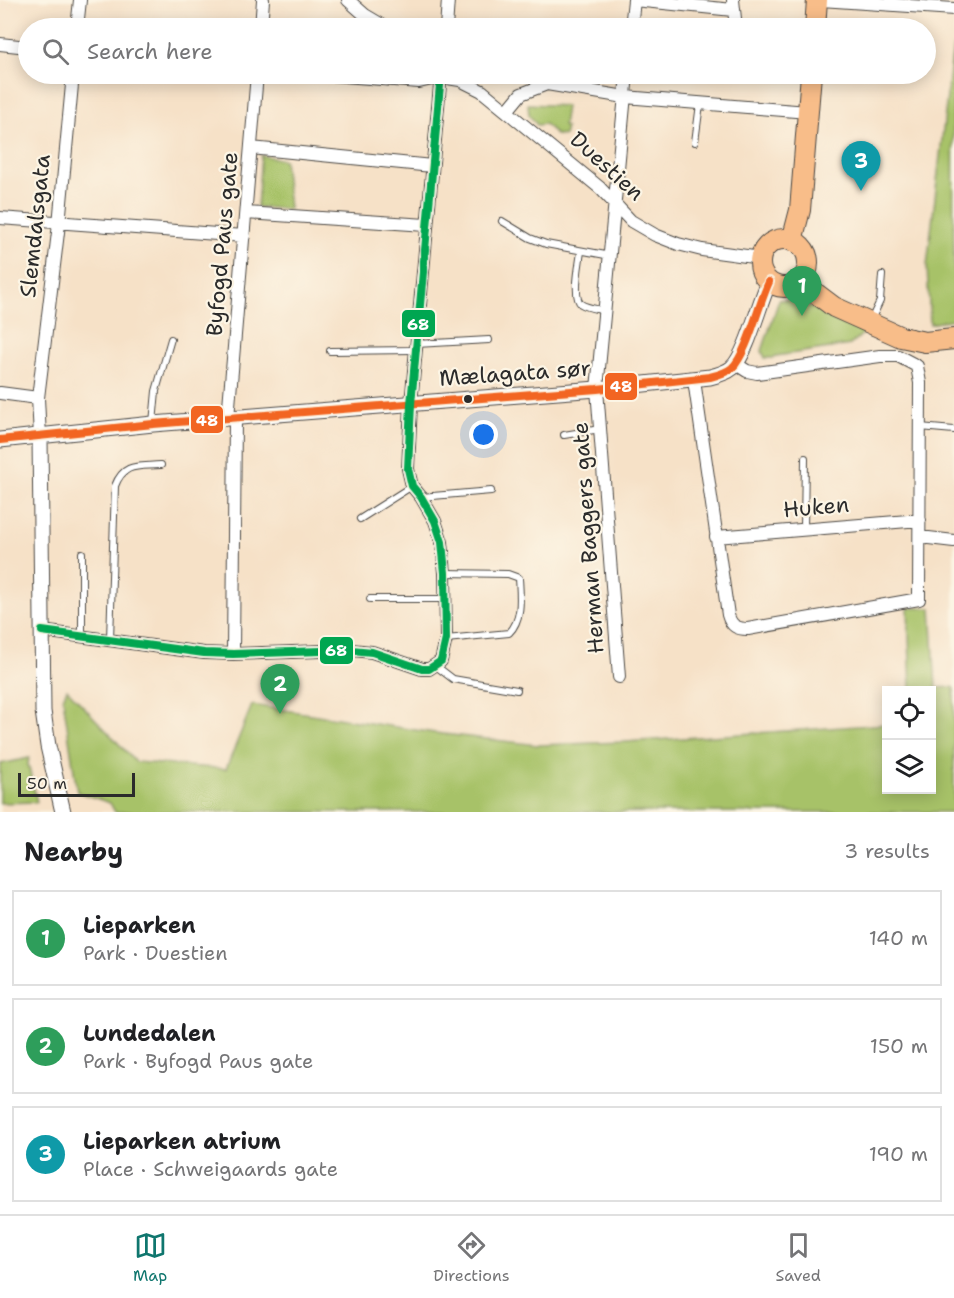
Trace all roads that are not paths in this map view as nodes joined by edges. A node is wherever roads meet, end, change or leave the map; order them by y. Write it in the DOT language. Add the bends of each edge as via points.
graph roads {
  1 [pos="80,0"];
  2 [pos="263,0"];
  3 [pos="348,0"];
  4 [pos="448,0"];
  5 [pos="634,0"];
  6 [pos="819,0"];
  7 [pos="858,2"];
  8 [pos="733,5"];
  9 [pos="954,9"];
  10 [pos="78,18"];
  11 [pos="262,18"];
  12 [pos="370,18"];
  13 [pos="447,18"];
  14 [pos="632,18"];
  15 [pos="816,18"];
  16 [pos="0,44"];
  17 [pos="18,46"];
  18 [pos="72,84"];
  19 [pos="256,84"];
  20 [pos="439,84"];
  21 [pos="468,84"];
  22 [pos="626,84"];
  23 [pos="810,84"];
  24 [pos="625,97"];
  25 [pos="699,104"];
  26 [pos="507,111"];
  27 [pos="808,112"];
  28 [pos="695,142"];
  29 [pos="251,148"];
  30 [pos="432,166"];
  31 [pos="615,206"];
  32 [pos="246,213"];
  33 [pos="0,218"];
  34 [pos="502,221"];
  35 [pos="59,224"];
  36 [pos="426,225"];
  37 [pos="244,236"];
  38 [pos="792,241"];
  39 [pos="581,251"];
  40 [pos="610,256"];
  41 [pos="761,258"];
  42 [pos="882,275"];
  43 [pos="802,279"];
  44 [pos="769,282"];
  45 [pos="605,311"];
  46 [pos="870,323"];
  47 [pos="171,339"];
  48 [pos="954,339"];
  49 [pos="489,340"];
  50 [pos="416,347"];
  51 [pos="330,351"];
  52 [pos="736,364"];
  53 [pos="694,380"];
  54 [pos="597,389"];
  55 [pos="0,393"];
  56 [pos="38,398"];
  57 [pos="411,404"];
  58 [pos="231,418"];
  59 [pos="153,424"];
  60 [pos="920,427"];
  61 [pos="600,429"];
  62 [pos="954,430"];
  63 [pos="564,435"];
  64 [pos="40,437"];
  65 [pos="0,440"];
  66 [pos="805,458"];
  67 [pos="160,465"];
  68 [pos="412,486"];
  69 [pos="490,491"];
  70 [pos="421,497"];
  71 [pos="360,519"];
  72 [pos="920,520"];
  73 [pos="804,530"];
  74 [pos="716,537"];
  75 [pos="920,537"];
  76 [pos="954,541"];
  77 [pos="82,553"];
  78 [pos="445,573"];
  79 [pos="370,599"];
  80 [pos="446,599"];
  81 [pos="42,631"];
  82 [pos="82,635"];
  83 [pos="110,639"];
  84 [pos="446,639"];
  85 [pos="233,654"];
  86 [pos="436,666"];
  87 [pos="620,677"];
  88 [pos="517,690"];
  89 [pos="63,812"];
  1 -- 10 [label="street"];
  2 -- 11 [label="street"];
  3 -- 12 [label="street"];
  4 -- 13 [label="street"];
  5 -- 8 [label="street"];
  5 -- 14 [label="street"];
  6 -- 7 [label="street"];
  6 -- 15 [label="main road"];
  7 -- 9 [label="street"];
  16 -- 17 [label="street"];
  18 -- 35 [label="street, Slemdalsgata"];
  19 -- 29 [label="street, Byfogd Paus gate"];
  20 -- 30 [label="street"];
  21 -- 26 [label="street, Duestien"];
  22 -- 24 [label="street, Herman Baggers gate"];
  23 -- 27 [label="main road"];
  24 -- 25 [label="street"];
  24 -- 26 [label="street" via="547,84 521,94"];
  24 -- 31 [label="street, Herman Baggers gate"];
  25 -- 27 [label="street"];
  25 -- 28 [label="lane"];
  26 -- 31 [label="street, Duestien" via="600,188"];
  27 -- 38 [label="main road" via="800,210"];
  29 -- 30 [label="street"];
  29 -- 32 [label="street, Byfogd Paus gate"];
  30 -- 36 [label="street"];
  31 -- 40 [label="street, Herman Baggers gate"];
  31 -- 41 [label="street, Duestien" via="631,221 678,244"];
  32 -- 36 [label="street"];
  32 -- 37 [label="street, Byfogd Paus gate"];
  33 -- 35 [label="street"];
  34 -- 39 [label="lane" via="530,238"];
  35 -- 37 [label="street"];
  35 -- 56 [label="street, Slemdalsgata"];
  36 -- 50 [label="street"];
  37 -- 58 [label="street, Byfogd Paus gate"];
  38 -- 41 [label="main road" via="774,242"];
  38 -- 43 [label="main road" via="807,257"];
  39 -- 40 [label="lane"];
  39 -- 45 [label="lane" via="577,299 581,304"];
  40 -- 45 [label="street, Herman Baggers gate"];
  41 -- 44 [label="main road" via="762,273"];
  42 -- 46 [label="lane" via="880,301"];
  43 -- 44 [label="main road" via="786,287"];
  43 -- 46 [label="main road" via="825,301"];
  44 -- 52 [label="street"];
  45 -- 54 [label="street, Herman Baggers gate"];
  46 -- 48 [label="main road" via="913,340"];
  47 -- 59 [label="lane" via="156,391"];
  49 -- 50 [label="lane"];
  50 -- 51 [label="lane"];
  50 -- 57 [label="street"];
  52 -- 53 [label="street, Mælagata sør" via="718,375"];
  52 -- 60 [label="street" via="757,373 898,356 917,366"];
  53 -- 54 [label="street, Mælagata sør"];
  53 -- 74 [label="street"];
  54 -- 57 [label="street, Mælagata sør"];
  54 -- 61 [label="street, Herman Baggers gate"];
  55 -- 56 [label="street"];
  56 -- 64 [label="street, Slemdalsgata"];
  57 -- 58 [label="street, Mælagata sør"];
  57 -- 68 [label="street" via="408,469"];
  58 -- 59 [label="street, Mælagata sør"];
  58 -- 85 [label="street, Byfogd Paus gate"];
  59 -- 64 [label="street, Mælagata sør"];
  60 -- 62 [label="lane"];
  60 -- 72 [label="street"];
  61 -- 63 [label="lane"];
  61 -- 87 [label="street, Herman Baggers gate"];
  64 -- 65 [label="street, Mælagata sør"];
  64 -- 81 [label="street, Slemdalsgata"];
  66 -- 73 [label="lane"];
  67 -- 83 [label="lane" via="127,468 119,475"];
  68 -- 70 [label="street"];
  68 -- 71 [label="lane"];
  69 -- 70 [label="lane"];
  70 -- 78 [label="street" via="442,542"];
  72 -- 73 [label="street, Huken"];
  72 -- 75 [label="street"];
  73 -- 74 [label="street, Huken"];
  74 -- 75 [label="street" via="728,615 740,629 919,599"];
  75 -- 76 [label="street"];
  77 -- 82 [label="lane"];
  78 -- 80 [label="street"];
  78 -- 84 [label="lane" via="515,576 519,578 520,596 519,613 509,633"];
  79 -- 80 [label="lane"];
  80 -- 84 [label="street"];
  81 -- 82 [label="street"];
  81 -- 89 [label="street, Slemdalsgata" via="45,723"];
  82 -- 83 [label="street"];
  83 -- 85 [label="street"];
  84 -- 86 [label="street" via="444,654"];
  85 -- 86 [label="street" via="352,650 372,652 422,669"];
  86 -- 88 [label="lane" via="453,679"];
}
